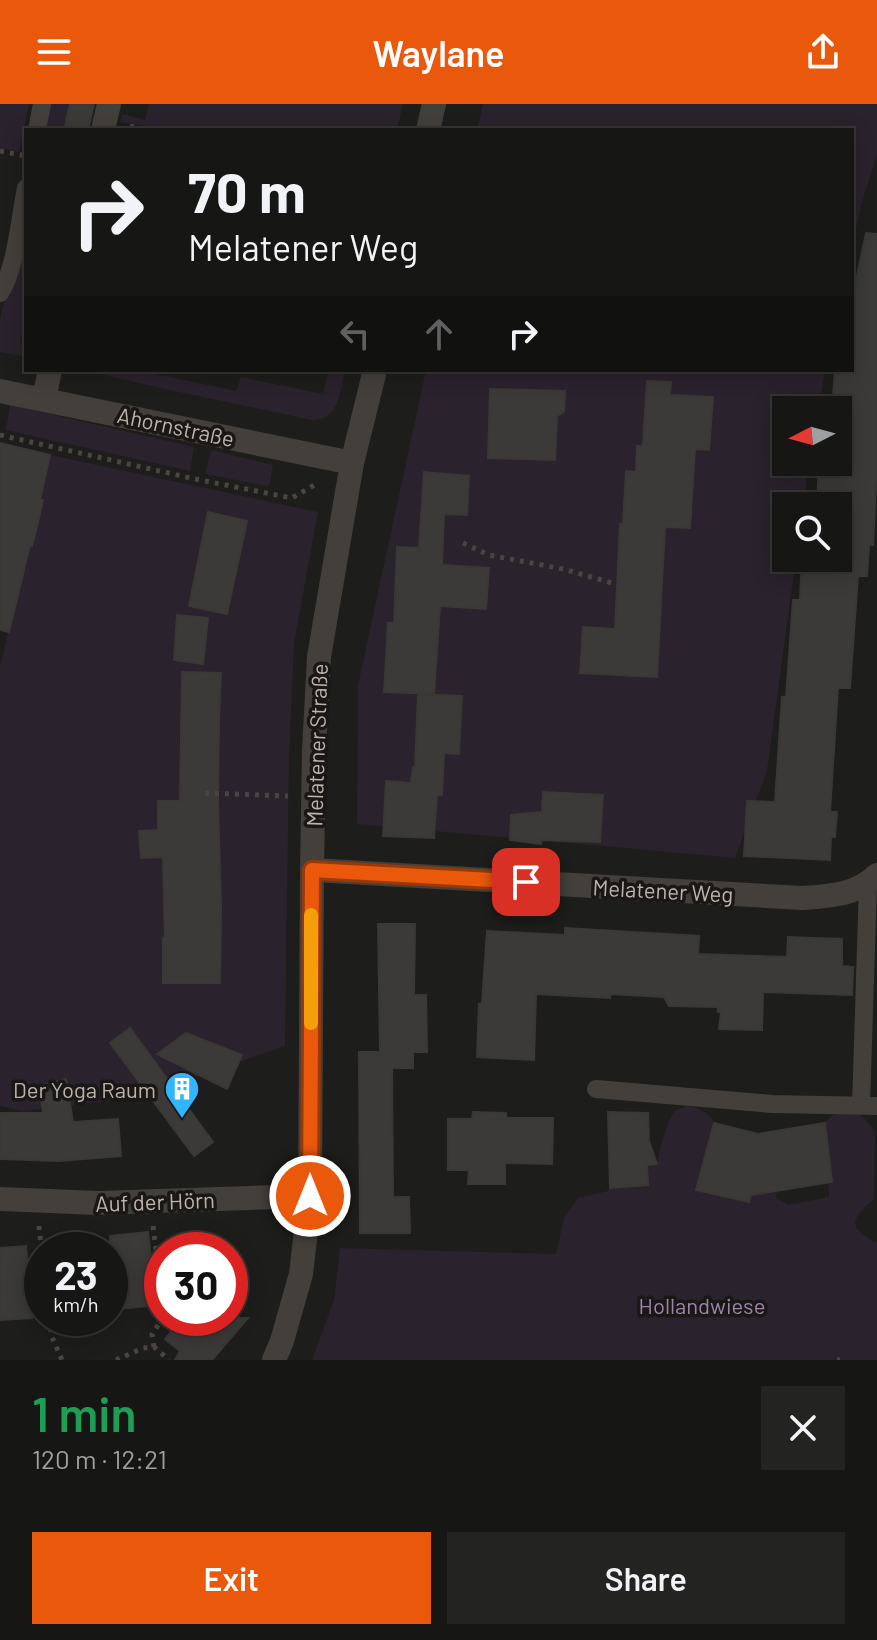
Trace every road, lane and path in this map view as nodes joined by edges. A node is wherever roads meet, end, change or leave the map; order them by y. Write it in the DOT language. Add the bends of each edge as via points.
graph roads {
  1 [pos="42,104"];
  2 [pos="109,104"];
  3 [pos="434,104"];
  4 [pos="37,128"];
  5 [pos="103,128"];
  6 [pos="428,128"];
  7 [pos="0,151"];
  8 [pos="24,156"];
  9 [pos="24,198"];
  10 [pos="0,293"];
  11 [pos="50,372"];
  12 [pos="375,372"];
  13 [pos="0,391"];
  14 [pos="44,399"];
  15 [pos="0,435"];
  16 [pos="352,463"];
  17 [pos="463,543"];
  18 [pos="612,583"];
  19 [pos="205,793"];
  20 [pos="313,797"];
  21 [pos="312,870"];
  22 [pos="872,879"];
  23 [pos="596,1089"];
  24 [pos="869,1106"];
  25 [pos="310,1196"];
  26 [pos="0,1199"];
  27 [pos="153,1212"];
  28 [pos="38,1224"];
  29 [pos="39,1232"];
  30 [pos="155,1232"];
  31 [pos="52,1336"];
  32 [pos="152,1336"];
  33 [pos="154,1347"];
  34 [pos="62,1360"];
  35 [pos="116,1360"];
  36 [pos="169,1360"];
  37 [pos="274,1360"];
  1 -- 4 [label="lane"];
  2 -- 5 [label="street"];
  3 -- 6 [label="street"];
  7 -- 8 [label="path"];
  9 -- 10 [label="lane"];
  11 -- 14 [label="street"];
  12 -- 16 [label="street, Melatener Straße"];
  13 -- 14 [label="street, Ahornstraße"];
  14 -- 16 [label="street, Ahornstraße"];
  15 -- 16 [label="path" via="292,498"];
  16 -- 20 [label="street, Melatener Straße" via="319,657"];
  17 -- 18 [label="path" via="489,555"];
  19 -- 20 [label="path"];
  20 -- 21 [label="street, Melatener Straße"];
  21 -- 22 [label="street, Melatener Weg" via="802,898 839,895"];
  21 -- 25 [label="street, Melatener Straße"];
  22 -- 24 [label="lane, Melatener Weg"];
  23 -- 24 [label="lane, Melatener Weg" via="772,1104"];
  25 -- 27 [label="street, Auf der Hörn"];
  25 -- 37 [label="street, Melatener Straße" via="301,1274"];
  26 -- 27 [label="street, Auf der Hörn" via="98,1203"];
  27 -- 30 [label="path"];
  28 -- 29 [label="path"];
  31 -- 34 [label="path"];
  32 -- 33 [label="path"];
  33 -- 35 [label="path"];
  33 -- 36 [label="path"];
}
